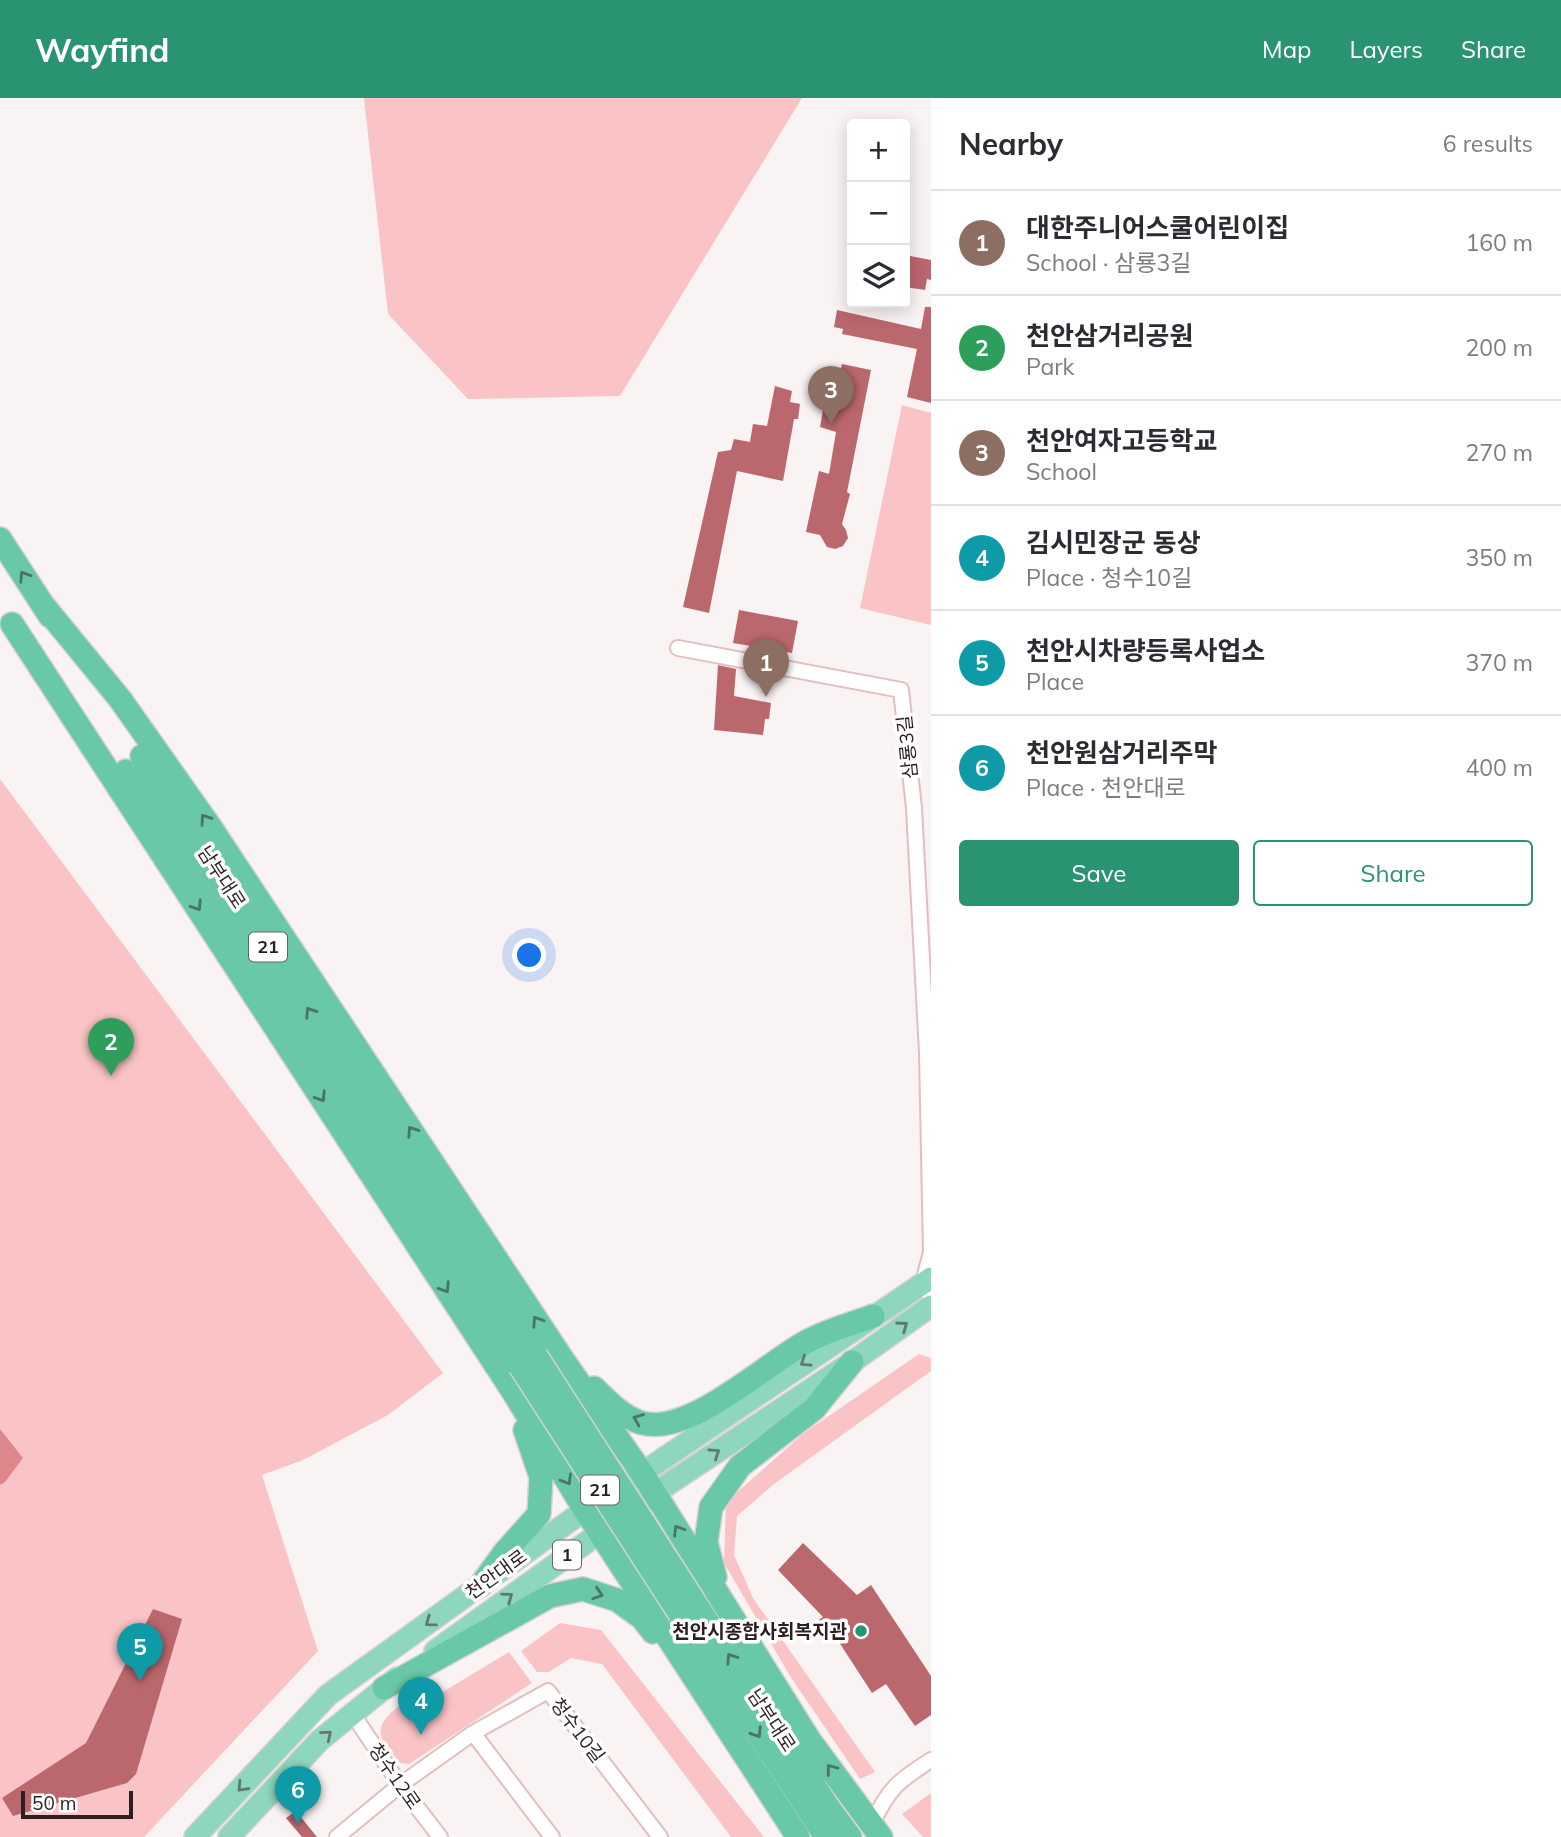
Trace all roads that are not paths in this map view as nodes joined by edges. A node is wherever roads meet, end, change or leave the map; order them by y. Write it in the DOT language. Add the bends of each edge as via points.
graph roads {
  1 [pos="0,539"];
  2 [pos="44,605"];
  3 [pos="6,616"];
  4 [pos="678,648"];
  5 [pos="928,1286"];
  6 [pos="931,1306"];
  7 [pos="873,1316"];
  8 [pos="563,1360"];
  9 [pos="528,1361"];
  10 [pos="852,1362"];
  11 [pos="514,1393"];
  12 [pos="648,1483"];
  13 [pos="585,1510"];
  14 [pos="599,1532"];
  15 [pos="481,1585"];
  16 [pos="713,1588"];
  17 [pos="687,1608"];
  18 [pos="654,1616"];
  19 [pos="753,1652"];
  20 [pos="384,1688"];
  21 [pos="352,1713"];
  22 [pos="723,1722"];
  23 [pos="473,1733"];
  24 [pos="931,1760"];
  25 [pos="400,1785"];
  26 [pos="876,1830"];
  27 [pos="652,1834"];
  28 [pos="195,1837"];
  29 [pos="229,1837"];
  30 [pos="337,1837"];
  31 [pos="440,1837"];
  32 [pos="552,1837"];
  33 [pos="798,1837"];
  34 [pos="826,1837"];
  35 [pos="850,1837"];
  2 -- 1 [label="highway, 남부대로 / 21, one-way"];
  8 -- 2 [label="highway, one-way" via="211,828 120,699"];
  9 -- 2 [label="highway, 남부대로 / 21, one-way"];
  3 -- 9 [label="highway, 남부대로 / 21" via="89,718 155,811"];
  3 -- 11 [label="highway, one-way"];
  4 -- 5 [label="street, 삼룡3길" via="901,690 914,808 927,1053"];
  5 -- 7 [label="main road, 천안대로 / 1"];
  10 -- 6 [label="main road, 천안대로 / 1, one-way"];
  7 -- 8 [label="highway, one-way" via="808,1340 701,1411 665,1425 641,1423 616,1408"];
  7 -- 12 [label="main road, 천안대로 / 1, one-way"];
  8 -- 12 [label="highway"];
  9 -- 17 [label="highway, 21, bridge"];
  12 -- 10 [label="main road, 천안대로 / 1, one-way"];
  10 -- 19 [label="highway" via="814,1409 740,1466 711,1507 706,1542 714,1575"];
  11 -- 13 [label="highway, one-way"];
  11 -- 15 [label="highway" via="541,1477 539,1514"];
  12 -- 13 [label="main road, 천안대로 / 1"];
  12 -- 14 [label="main road, 천안대로 / 1"];
  16 -- 12 [label="highway, one-way"];
  13 -- 14 [label="highway"];
  13 -- 15 [label="main road, 천안대로 / 1"];
  14 -- 18 [label="highway"];
  20 -- 14 [label="main road, 천안대로 / 1, one-way"];
  15 -- 28 [label="main road, 천안대로 / 1, one-way" via="328,1695"];
  16 -- 18 [label="highway" via="690,1574 673,1576 657,1586"];
  16 -- 19 [label="highway"];
  17 -- 34 [label="highway, 남부대로 / 21, one-way"];
  35 -- 17 [label="highway, 남부대로 / 21, one-way"];
  18 -- 22 [label="highway"];
  26 -- 19 [label="highway, one-way" via="810,1741"];
  20 -- 21 [label="main road, 천안대로 / 1"];
  20 -- 22 [label="highway, one-way" via="550,1596 583,1589 617,1600 642,1618"];
  21 -- 25 [label="street, 청수12로"];
  29 -- 21 [label="main road, 천안대로 / 1, one-way" via="320,1740"];
  22 -- 33 [label="highway"];
  23 -- 25 [label="street, 청수10길"];
  23 -- 27 [label="street, 청수10길" via="548,1691"];
  23 -- 32 [label="street"];
  24 -- 26 [label="street" via="885,1797"];
  25 -- 30 [label="street, 청수10길"];
  25 -- 31 [label="street, 청수12로"];
}
